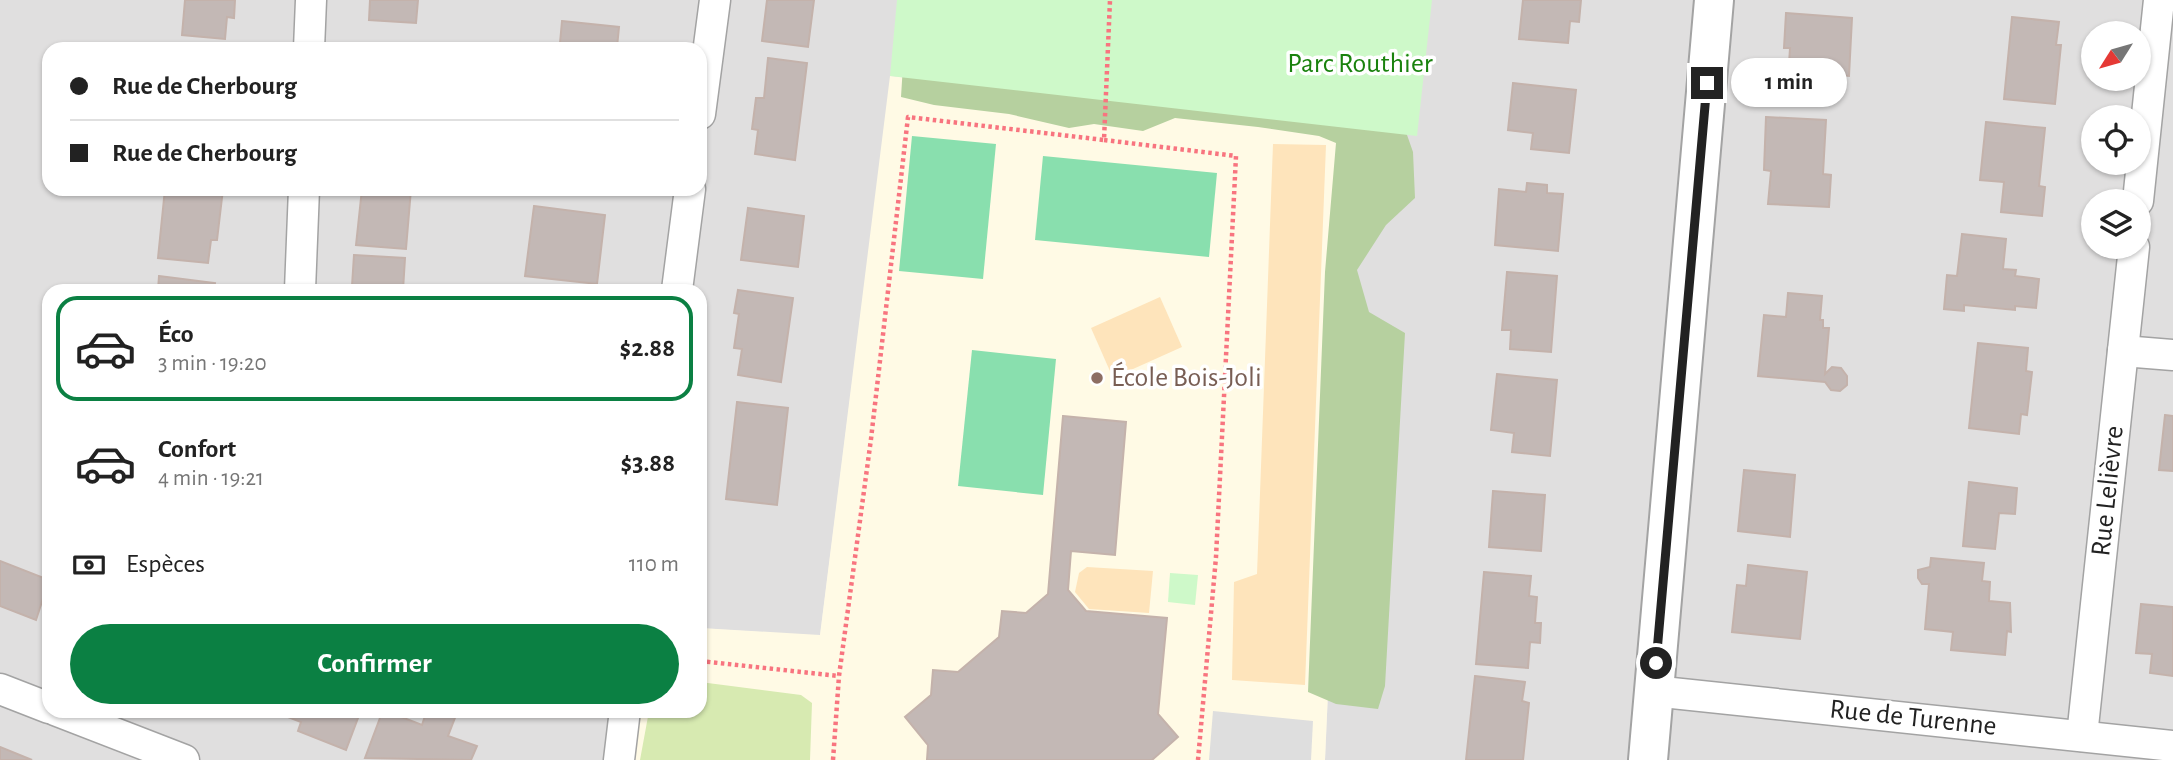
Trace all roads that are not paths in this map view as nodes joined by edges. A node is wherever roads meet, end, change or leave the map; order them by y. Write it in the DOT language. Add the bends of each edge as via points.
graph roads {
  1 [pos="311,0"];
  2 [pos="715,0"];
  3 [pos="1714,0"];
  4 [pos="2160,0"];
  5 [pos="309,42"];
  6 [pos="707,61"];
  7 [pos="2139,189"];
  8 [pos="304,196"];
  9 [pos="689,196"];
  10 [pos="2132,259"];
  11 [pos="300,284"];
  12 [pos="678,284"];
  13 [pos="2123,351"];
  14 [pos="2173,355"];
  15 [pos="0,689"];
  16 [pos="1653,691"];
  17 [pos="42,705"];
  18 [pos="76,718"];
  19 [pos="624,718"];
  20 [pos="2082,736"];
  21 [pos="2173,746"];
  22 [pos="184,760"];
  23 [pos="619,760"];
  24 [pos="1648,760"];
  1 -- 5 [label="street"];
  2 -- 6 [label="street"];
  3 -- 16 [label="street"];
  4 -- 7 [label="street"];
  8 -- 11 [label="street"];
  9 -- 12 [label="street"];
  10 -- 13 [label="street, Rue Lelièvre"];
  13 -- 14 [label="street"];
  13 -- 20 [label="street, Rue Lelièvre"];
  15 -- 17 [label="street"];
  16 -- 20 [label="street, Rue de Turenne"];
  16 -- 24 [label="street"];
  18 -- 22 [label="street"];
  19 -- 23 [label="street"];
  20 -- 21 [label="street, Rue de Turenne"];
}
